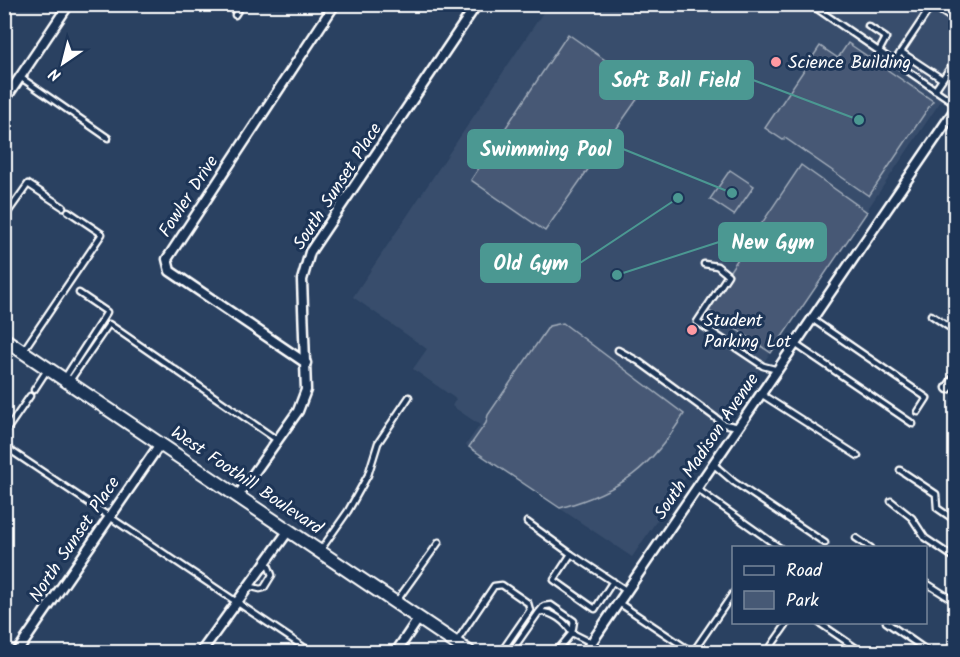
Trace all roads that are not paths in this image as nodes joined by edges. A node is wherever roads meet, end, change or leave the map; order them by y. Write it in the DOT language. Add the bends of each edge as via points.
graph roads {
  1 [pos="69,4"];
  2 [pos="242,4"];
  3 [pos="335,4"];
  4 [pos="477,4"];
  5 [pos="810,4"];
  6 [pos="235,15"];
  7 [pos="956,21"];
  8 [pos="868,26"];
  9 [pos="879,51"];
  10 [pos="901,52"];
  11 [pos="956,59"];
  12 [pos="894,62"];
  13 [pos="20,77"];
  14 [pos="942,79"];
  15 [pos="935,90"];
  16 [pos="5,99"];
  17 [pos="956,106"];
  18 [pos="108,138"];
  19 [pos="4,218"];
  20 [pos="704,264"];
  21 [pos="79,293"];
  22 [pos="931,315"];
  23 [pos="812,319"];
  24 [pos="956,332"];
  25 [pos="4,339"];
  26 [pos="795,345"];
  27 [pos="618,350"];
  28 [pos="23,351"];
  29 [pos="306,363"];
  30 [pos="48,369"];
  31 [pos="778,370"];
  32 [pos="956,377"];
  33 [pos="66,381"];
  34 [pos="948,388"];
  35 [pos="34,390"];
  36 [pos="761,394"];
  37 [pos="30,396"];
  38 [pos="409,397"];
  39 [pos="918,412"];
  40 [pos="912,423"];
  41 [pos="739,427"];
  42 [pos="4,434"];
  43 [pos="277,440"];
  44 [pos="160,444"];
  45 [pos="4,446"];
  46 [pos="858,456"];
  47 [pos="713,465"];
  48 [pos="900,470"];
  49 [pos="697,489"];
  50 [pos="237,497"];
  51 [pos="891,501"];
  52 [pos="108,516"];
  53 [pos="956,521"];
  54 [pos="527,522"];
  55 [pos="289,530"];
  56 [pos="856,538"];
  57 [pos="439,542"];
  58 [pos="825,543"];
  59 [pos="777,546"];
  60 [pos="868,546"];
  61 [pos="320,551"];
  62 [pos="571,554"];
  63 [pos="956,559"];
  64 [pos="267,562"];
  65 [pos="613,581"];
  66 [pos="927,584"];
  67 [pos="248,586"];
  68 [pos="627,591"];
  69 [pos="732,595"];
  70 [pos="236,602"];
  71 [pos="396,602"];
  72 [pos="956,602"];
  73 [pos="619,603"];
  74 [pos="418,618"];
  75 [pos="787,624"];
  76 [pos="821,624"];
  77 [pos="889,624"];
  78 [pos="572,633"];
  79 [pos="455,643"];
  80 [pos="592,643"];
  81 [pos="16,652"];
  82 [pos="201,652"];
  83 [pos="311,652"];
  84 [pos="396,652"];
  85 [pos="469,652"];
  86 [pos="501,652"];
  87 [pos="519,652"];
  88 [pos="556,652"];
  89 [pos="585,652"];
  90 [pos="693,652"];
  91 [pos="767,652"];
  92 [pos="862,652"];
  93 [pos="929,652"];
  1 -- 13 [label="street"];
  2 -- 6 [label="lane"];
  3 -- 29 [label="street, Fowler Drive" via="167,259 170,271"];
  4 -- 29 [label="street, South Sunset Place" via="310,252 302,280"];
  5 -- 9 [label="lane"];
  7 -- 10 [label="lane" via="933,6"];
  8 -- 9 [label="lane" via="886,38"];
  9 -- 12 [label="lane"];
  10 -- 12 [label="lane"];
  10 -- 14 [label="lane"];
  11 -- 14 [label="lane"];
  12 -- 15 [label="lane"];
  13 -- 16 [label="street"];
  13 -- 18 [label="lane"];
  14 -- 15 [label="lane"];
  15 -- 17 [label="lane"];
  17 -- 23 [label="street, South Madison Avenue"];
  19 -- 28 [label="lane" via="28,184 102,234"];
  20 -- 31 [label="lane" via="717,266 728,275 697,322 763,366"];
  21 -- 33 [label="lane" via="107,312"];
  22 -- 24 [label="lane"];
  23 -- 26 [label="street, South Madison Avenue"];
  23 -- 39 [label="lane" via="927,398"];
  25 -- 28 [label="main road, West Foothill Boulevard"];
  26 -- 31 [label="street, South Madison Avenue"];
  26 -- 40 [label="lane"];
  27 -- 41 [label="lane" via="724,424"];
  28 -- 30 [label="main road, West Foothill Boulevard"];
  29 -- 43 [label="street, South Sunset Place" via="306,390 298,411"];
  30 -- 33 [label="main road, West Foothill Boulevard"];
  30 -- 35 [label="lane"];
  31 -- 36 [label="street, South Madison Avenue"];
  32 -- 34 [label="street"];
  33 -- 43 [label="lane" via="109,324"];
  33 -- 44 [label="main road, West Foothill Boulevard"];
  36 -- 41 [label="street, South Madison Avenue"];
  36 -- 46 [label="lane"];
  37 -- 42 [label="lane"];
  38 -- 61 [label="lane" via="378,443 368,475"];
  41 -- 47 [label="street, South Madison Avenue"];
  43 -- 50 [label="street, South Sunset Place"];
  44 -- 50 [label="main road, West Foothill Boulevard"];
  44 -- 52 [label="street, North Sunset Place"];
  45 -- 52 [label="lane"];
  47 -- 49 [label="street, South Madison Avenue"];
  47 -- 58 [label="lane"];
  48 -- 53 [label="lane" via="936,494 937,508"];
  49 -- 59 [label="lane"];
  49 -- 68 [label="street, South Madison Avenue"];
  50 -- 55 [label="main road, West Foothill Boulevard"];
  51 -- 63 [label="lane" via="912,518 925,538"];
  52 -- 70 [label="lane"];
  52 -- 81 [label="street, North Sunset Place"];
  54 -- 62 [label="lane"];
  55 -- 61 [label="main road, West Foothill Boulevard"];
  55 -- 64 [label="street"];
  56 -- 60 [label="lane"];
  57 -- 71 [label="lane"];
  61 -- 71 [label="main road, West Foothill Boulevard"];
  62 -- 65 [label="lane"];
  62 -- 65 [label="lane" via="554,580 595,609"];
  64 -- 67 [label="street"];
  64 -- 67 [label="lane" via="272,575 266,586"];
  65 -- 68 [label="lane"];
  66 -- 72 [label="lane"];
  67 -- 70 [label="street"];
  68 -- 73 [label="street, South Madison Avenue"];
  69 -- 90 [label="lane"];
  70 -- 82 [label="street"];
  70 -- 83 [label="lane"];
  71 -- 74 [label="main road, West Foothill Boulevard"];
  73 -- 80 [label="street, South Madison Avenue"];
  73 -- 90 [label="lane"];
  74 -- 79 [label="main road, West Foothill Boulevard"];
  74 -- 84 [label="street"];
  75 -- 91 [label="lane"];
  76 -- 92 [label="lane"];
  77 -- 93 [label="lane"];
  78 -- 80 [label="lane"];
  78 -- 87 [label="lane" via="568,625 547,611 539,612 516,645"];
  78 -- 88 [label="lane"];
  79 -- 85 [label="main road, West Foothill Boulevard"];
  79 -- 86 [label="lane" via="494,586 502,585 528,603 530,610"];
  80 -- 89 [label="street, South Madison Avenue"];
}
